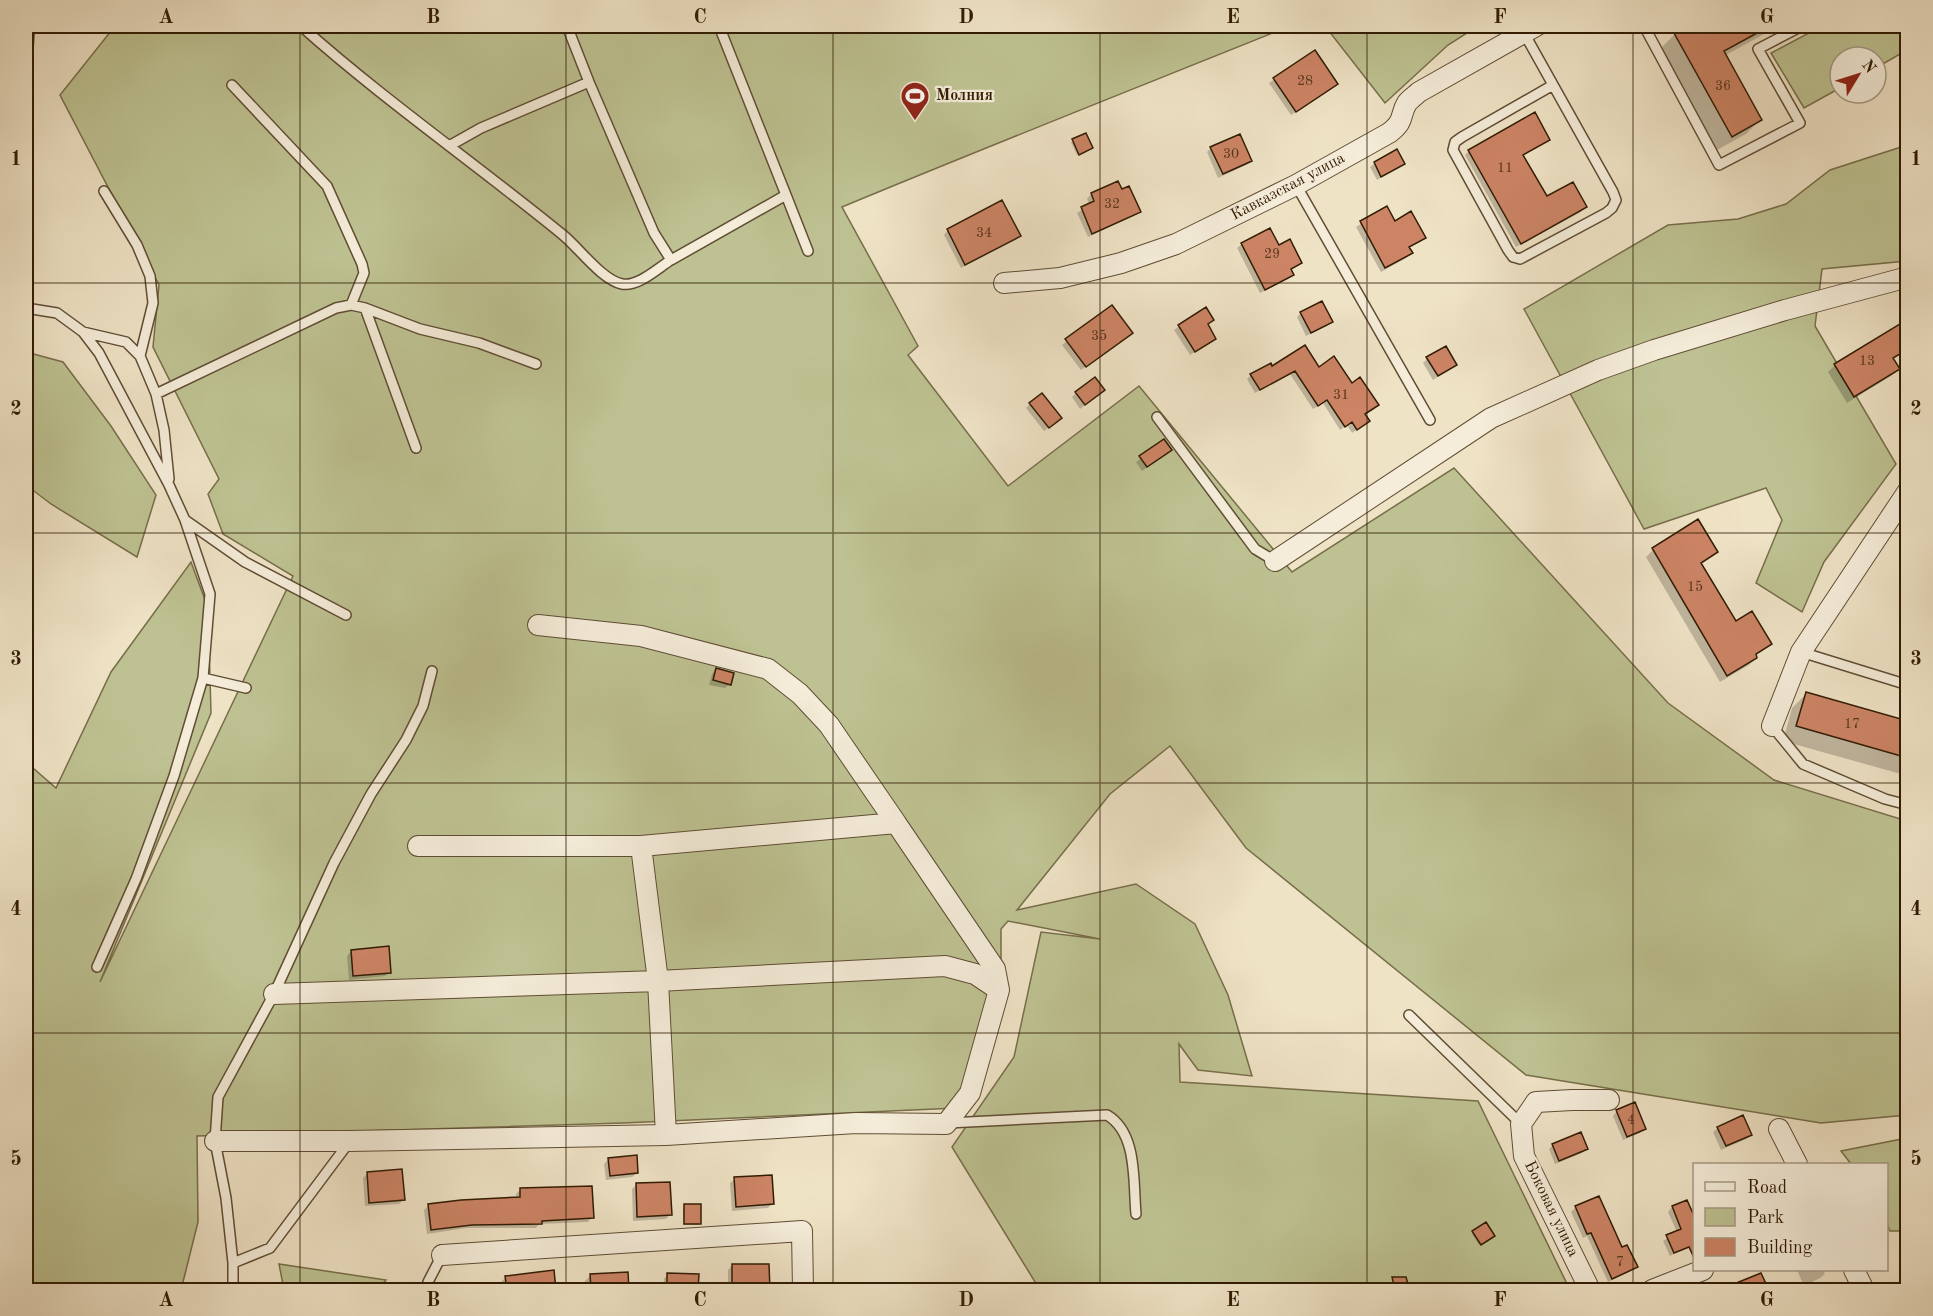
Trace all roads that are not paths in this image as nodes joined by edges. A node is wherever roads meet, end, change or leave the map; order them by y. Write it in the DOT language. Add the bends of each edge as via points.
graph roads {
  1 [pos="301,26"];
  2 [pos="567,26"];
  3 [pos="719,26"];
  4 [pos="1644,26"];
  5 [pos="1802,26"];
  6 [pos="1530,29"];
  7 [pos="589,82"];
  8 [pos="232,85"];
  9 [pos="1553,85"];
  10 [pos="449,146"];
  11 [pos="1296,184"];
  12 [pos="104,191"];
  13 [pos="786,195"];
  14 [pos="808,251"];
  15 [pos="671,260"];
  16 [pos="1908,277"];
  17 [pos="1004,283"];
  18 [pos="351,305"];
  19 [pos="26,308"];
  20 [pos="365,308"];
  21 [pos="83,332"];
  22 [pos="140,356"];
  23 [pos="536,364"];
  24 [pos="156,394"];
  25 [pos="1157,417"];
  26 [pos="1430,420"];
  27 [pos="416,448"];
  28 [pos="169,485"];
  29 [pos="1908,491"];
  30 [pos="185,520"];
  31 [pos="1275,561"];
  32 [pos="346,615"];
  33 [pos="538,625"];
  34 [pos="1801,652"];
  35 [pos="432,671"];
  36 [pos="203,678"];
  37 [pos="1908,685"];
  38 [pos="246,688"];
  39 [pos="1772,726"];
  40 [pos="1908,805"];
  41 [pos="896,823"];
  42 [pos="418,846"];
  43 [pos="641,846"];
  44 [pos="97,967"];
  45 [pos="658,981"];
  46 [pos="999,990"];
  47 [pos="274,994"];
  48 [pos="1409,1015"];
  49 [pos="1609,1100"];
  50 [pos="946,1124"];
  51 [pos="1521,1124"];
  52 [pos="1779,1129"];
  53 [pos="666,1135"];
  54 [pos="215,1141"];
  55 [pos="350,1142"];
  56 [pos="1796,1163"];
  57 [pos="1136,1214"];
  58 [pos="442,1256"];
  59 [pos="233,1263"];
  60 [pos="1698,1271"];
  61 [pos="1855,1271"];
  62 [pos="233,1290"];
  63 [pos="426,1290"];
  64 [pos="803,1290"];
  65 [pos="1590,1290"];
  66 [pos="1652,1290"];
  67 [pos="1864,1290"];
  1 -- 10 [label="lane"];
  2 -- 7 [label="lane"];
  3 -- 13 [label="lane"];
  4 -- 5 [label="lane" via="1719,165 1800,123 1758,49"];
  6 -- 9 [label="lane"];
  6 -- 11 [label="street, Кавказская улица" via="1419,92 1407,102 1402,118 1389,133"];
  7 -- 10 [label="lane"];
  7 -- 15 [label="lane" via="654,232"];
  8 -- 18 [label="lane" via="327,186 364,273"];
  9 -- 9 [label="lane" via="1616,200 1606,213 1520,259 1508,250 1453,150 1462,137"];
  10 -- 15 [label="lane" via="565,236 609,278 623,284 636,282"];
  11 -- 17 [label="street, Кавказская улица" via="1176,244 1121,263 1060,278"];
  11 -- 26 [label="lane"];
  12 -- 22 [label="lane" via="137,245 150,276 153,303"];
  13 -- 14 [label="lane"];
  13 -- 15 [label="lane"];
  16 -- 31 [label="street" via="1664,346 1587,374 1491,418"];
  18 -- 20 [label="lane"];
  18 -- 24 [label="lane" via="336,308"];
  19 -- 21 [label="lane" via="57,313"];
  20 -- 23 [label="lane"];
  20 -- 27 [label="lane"];
  21 -- 22 [label="lane" via="126,342"];
  21 -- 28 [label="lane" via="99,353"];
  22 -- 24 [label="lane"];
  24 -- 28 [label="lane"];
  25 -- 31 [label="lane" via="1255,549"];
  28 -- 30 [label="lane"];
  29 -- 34 [label="street"];
  30 -- 32 [label="lane" via="245,562"];
  30 -- 36 [label="lane" via="210,594"];
  33 -- 41 [label="street" via="641,636 768,669 830,725"];
  34 -- 37 [label="lane"];
  34 -- 39 [label="street"];
  35 -- 47 [label="lane" via="423,706 334,863"];
  36 -- 38 [label="lane"];
  36 -- 44 [label="lane" via="174,776 136,879"];
  39 -- 40 [label="lane" via="1803,764"];
  41 -- 43 [label="street"];
  41 -- 46 [label="street" via="995,969"];
  42 -- 43 [label="street"];
  43 -- 45 [label="street"];
  45 -- 46 [label="street" via="945,966 975,974"];
  45 -- 47 [label="street"];
  45 -- 53 [label="street"];
  46 -- 50 [label="street" via="970,1093"];
  47 -- 54 [label="lane" via="218,1096"];
  48 -- 51 [label="lane"];
  49 -- 51 [label="street" via="1536,1102"];
  50 -- 53 [label="street" via="856,1123"];
  50 -- 57 [label="lane" via="1107,1116 1121,1127 1130,1145"];
  51 -- 65 [label="street, Боковая улица" via="1524,1156"];
  52 -- 56 [label="street"];
  53 -- 55 [label="street"];
  54 -- 55 [label="street"];
  54 -- 59 [label="lane"];
  55 -- 59 [label="lane" via="270,1248"];
  58 -- 63 [label="lane"];
  58 -- 64 [label="street" via="802,1231"];
  59 -- 62 [label="lane"];
  60 -- 66 [label="street"];
  61 -- 67 [label="street"];
}
